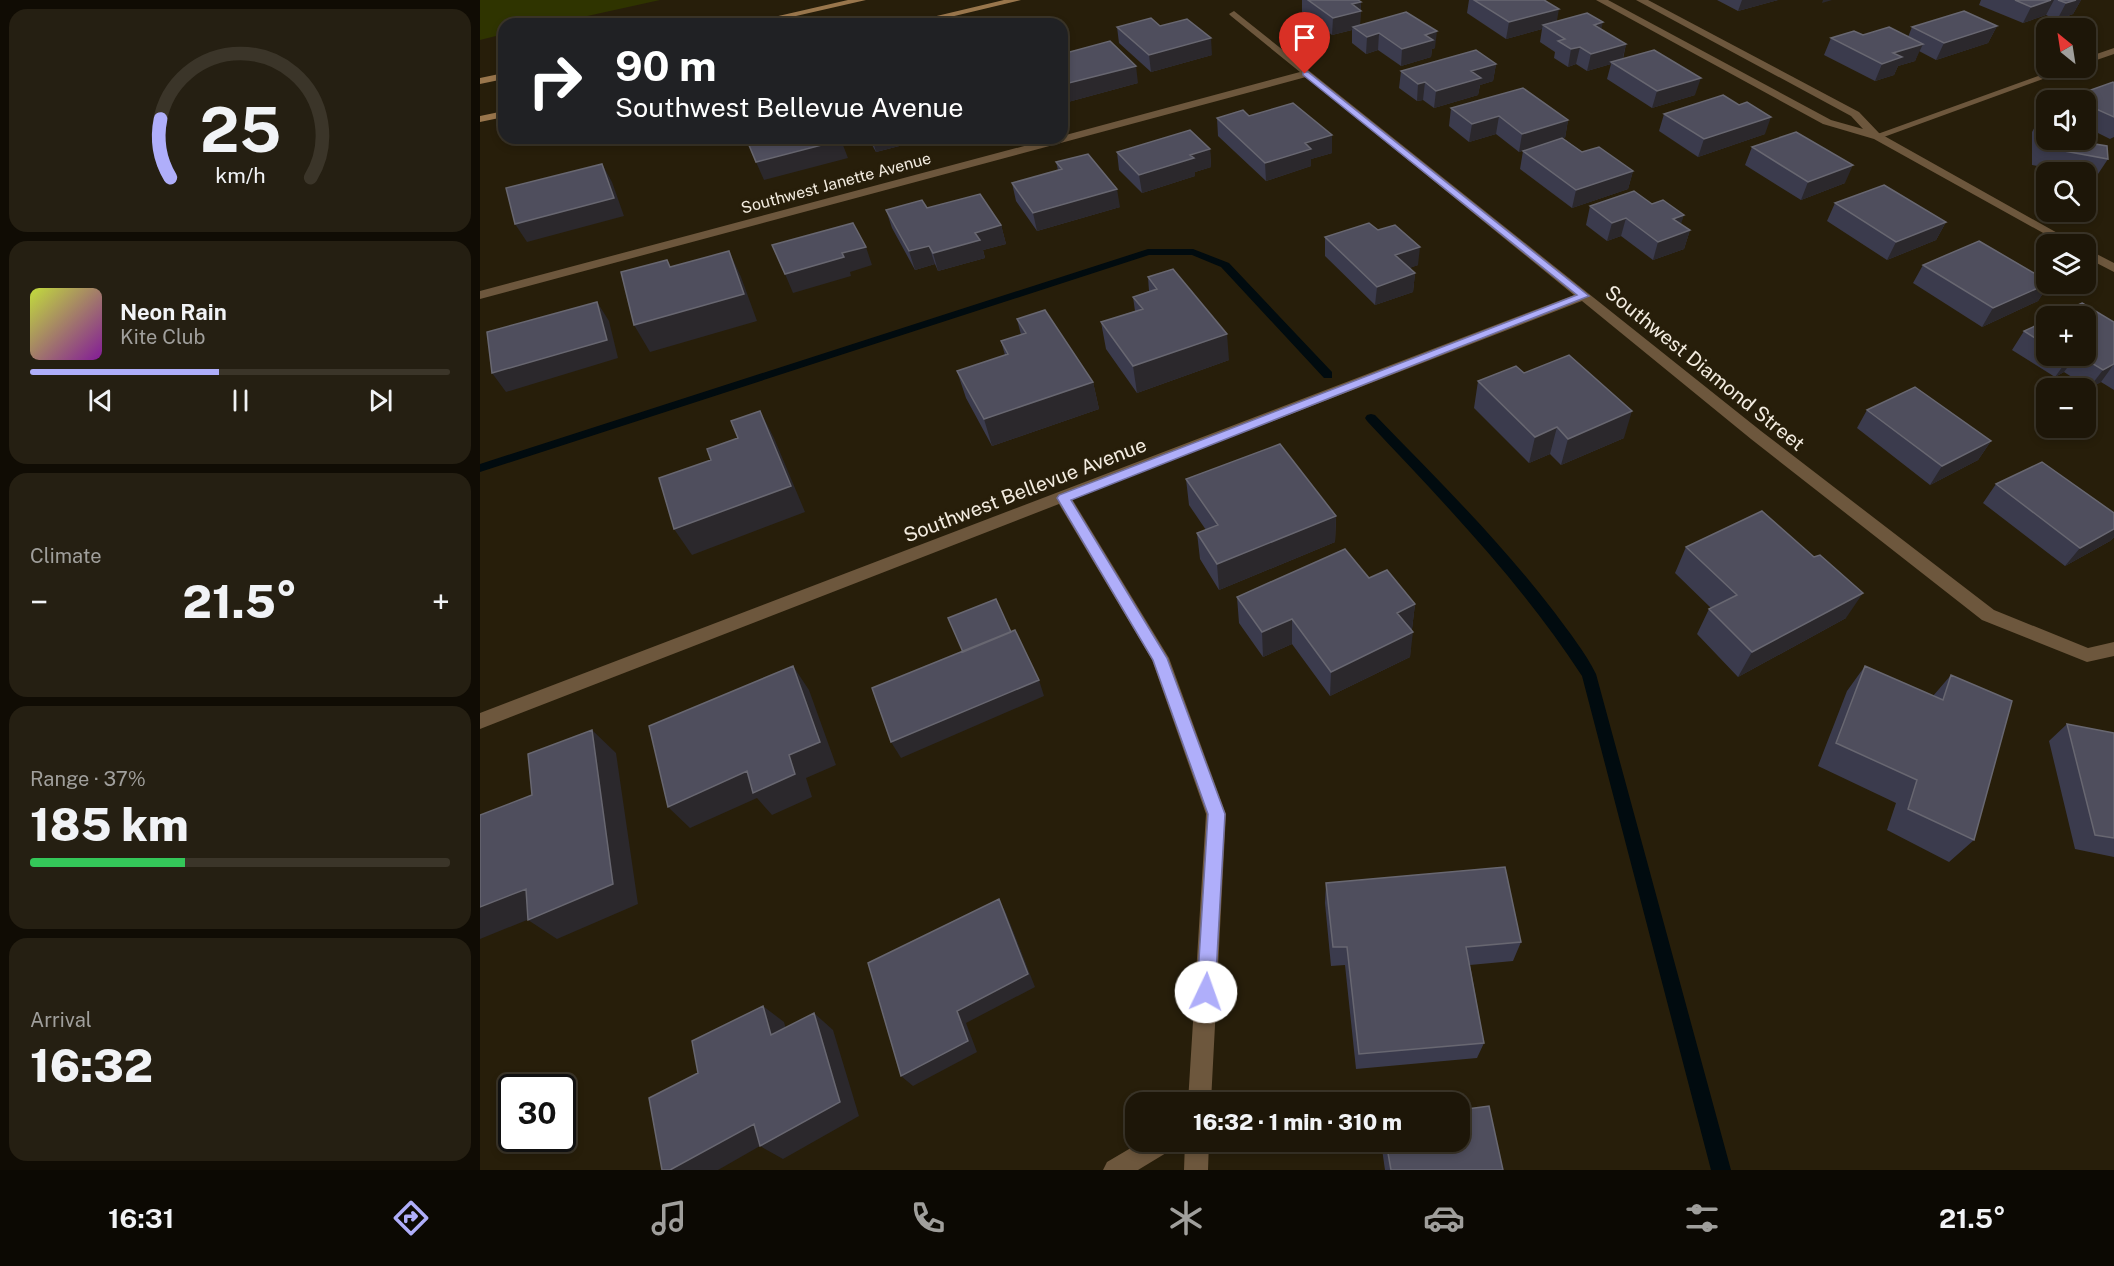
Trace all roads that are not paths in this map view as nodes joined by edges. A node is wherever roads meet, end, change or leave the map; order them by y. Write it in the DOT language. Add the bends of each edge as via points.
graph roads {
  1 [pos="861,0"];
  2 [pos="1016,0"];
  3 [pos="1600,0"];
  4 [pos="1641,0"];
  5 [pos="1234,14"];
  6 [pos="776,18"];
  7 [pos="935,18"];
  8 [pos="2114,51"];
  9 [pos="2096,57"];
  10 [pos="1305,74"];
  11 [pos="498,77"];
  12 [pos="2040,78"];
  13 [pos="480,81"];
  14 [pos="498,115"];
  15 [pos="480,119"];
  16 [pos="1877,136"];
  17 [pos="1068,138"];
  18 [pos="1045,144"];
  19 [pos="2054,234"];
  20 [pos="2096,258"];
  21 [pos="2114,268"];
  22 [pos="480,296"];
  23 [pos="1584,296"];
  24 [pos="1063,498"];
  25 [pos="2114,649"];
  26 [pos="480,721"];
  27 [pos="1200,1092"];
  28 [pos="1146,1152"];
  29 [pos="1197,1152"];
  30 [pos="1115,1170"];
  31 [pos="1196,1170"];
  1 -- 6 [label="main road"];
  2 -- 7 [label="main road"];
  3 -- 16 [label="street" via="1827,122"];
  4 -- 16 [label="street" via="1856,114"];
  5 -- 10 [label="street, Southwest Diamond Street"];
  8 -- 9 [label="street"];
  10 -- 17 [label="street, Southwest Janette Avenue"];
  10 -- 23 [label="street, Southwest Diamond Street"];
  11 -- 13 [label="main road"];
  12 -- 16 [label="street"];
  14 -- 15 [label="main road"];
  16 -- 19 [label="street"];
  18 -- 22 [label="street, Southwest Janette Avenue"];
  20 -- 21 [label="street"];
  23 -- 24 [label="street, Southwest Bellevue Avenue"];
  23 -- 25 [label="street, Southwest Diamond Street" via="1988,615 2087,655"];
  24 -- 26 [label="street, Southwest Bellevue Avenue"];
  24 -- 27 [label="street" via="1160,658 1216,814"];
  28 -- 30 [label="street"];
  29 -- 31 [label="street"];
}
